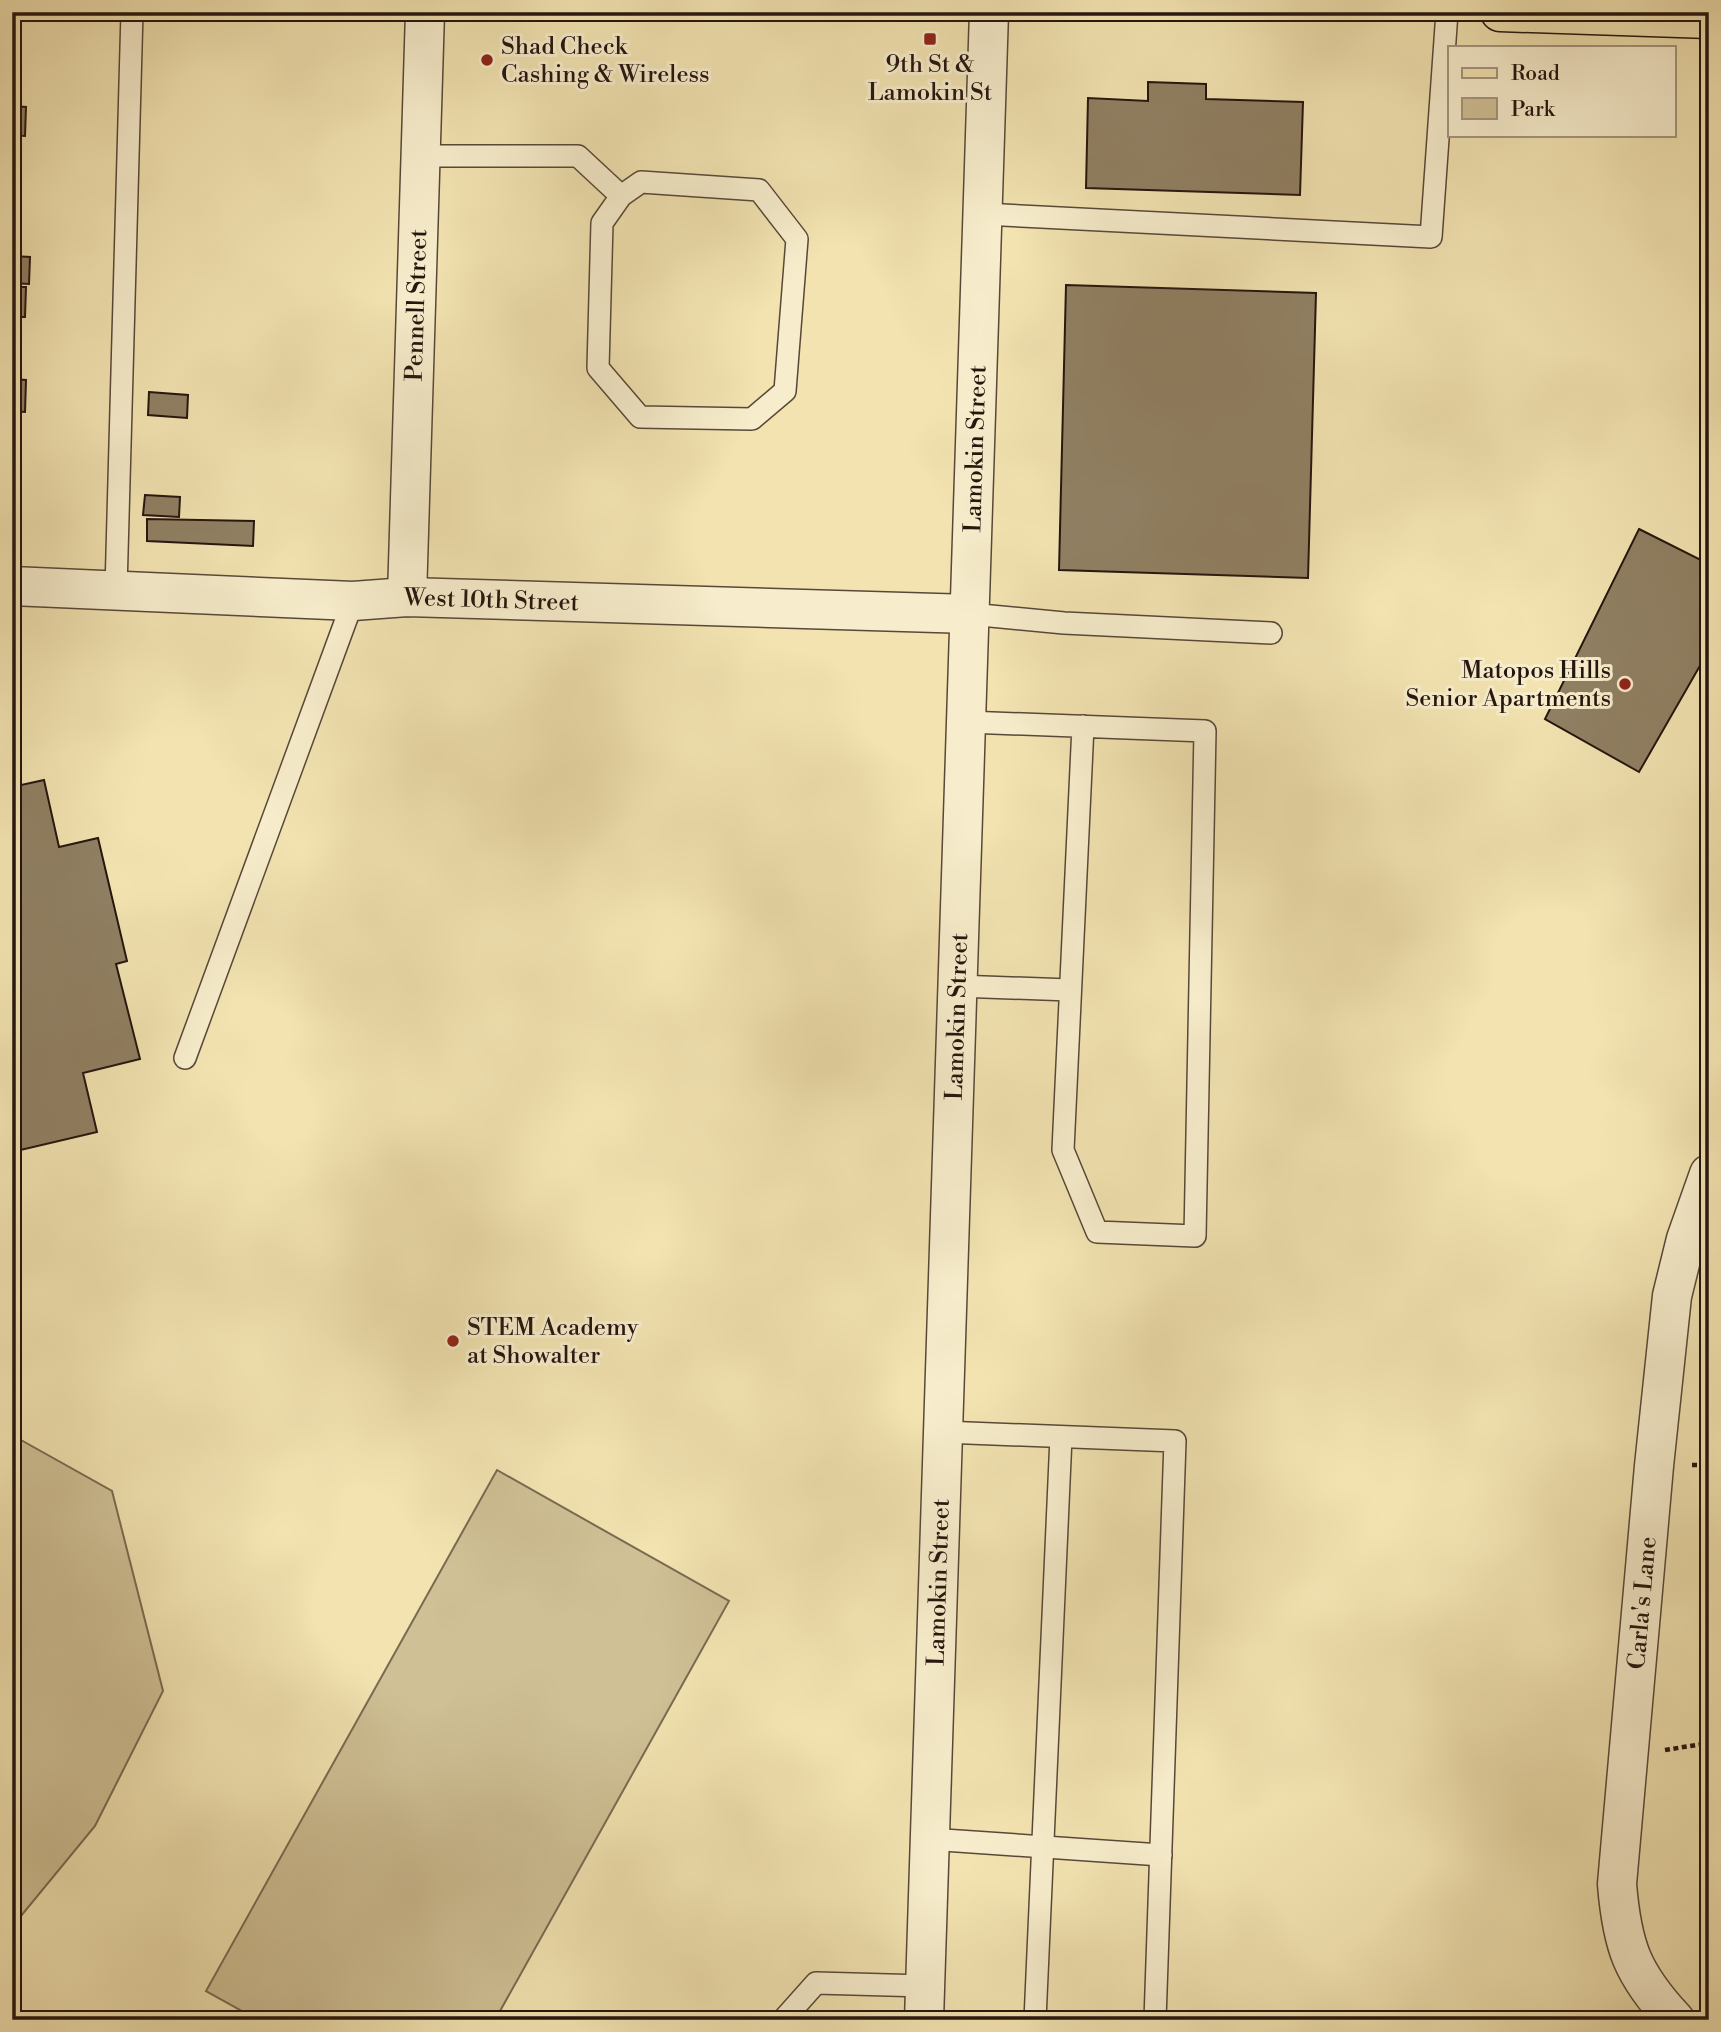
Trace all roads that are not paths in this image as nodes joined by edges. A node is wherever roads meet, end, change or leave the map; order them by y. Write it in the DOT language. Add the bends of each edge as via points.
graph roads {
  1 [pos="132,12"];
  2 [pos="425,12"];
  3 [pos="989,12"];
  4 [pos="1447,12"];
  5 [pos="1500,12"];
  6 [pos="1709,19"];
  7 [pos="422,156"];
  8 [pos="621,197"];
  9 [pos="983,214"];
  10 [pos="13,587"];
  11 [pos="116,589"];
  12 [pos="407,597"];
  13 [pos="353,601"];
  14 [pos="970,614"];
  15 [pos="1271,633"];
  16 [pos="967,722"];
  17 [pos="1083,726"];
  18 [pos="957,986"];
  19 [pos="1070,990"];
  20 [pos="185,1058"];
  21 [pos="1709,1174"];
  22 [pos="943,1432"];
  23 [pos="1061,1437"];
  24 [pos="929,1839"];
  25 [pos="1043,1848"];
  26 [pos="1161,1855"];
  27 [pos="924,2003"];
  28 [pos="783,2020"];
  29 [pos="1035,2020"];
  30 [pos="1155,2020"];
  31 [pos="1675,2020"];
  1 -- 11 [label="lane"];
  2 -- 7 [label="street, Pennell Street"];
  3 -- 9 [label="street, Lamokin Street"];
  4 -- 9 [label="lane" via="1431,237"];
  5 -- 6 [label="main road"];
  7 -- 8 [label="lane" via="578,156"];
  7 -- 12 [label="street, Pennell Street"];
  8 -- 8 [label="lane" via="602,223 598,368 640,417 752,419 785,391 797,239 759,190 641,182"];
  9 -- 14 [label="street, Lamokin Street"];
  10 -- 11 [label="street, West 10th Street"];
  11 -- 13 [label="street, West 10th Street"];
  12 -- 13 [label="street, West 10th Street"];
  12 -- 14 [label="street, West 10th Street"];
  13 -- 20 [label="lane"];
  14 -- 15 [label="lane"];
  14 -- 16 [label="street, Lamokin Street"];
  16 -- 17 [label="lane"];
  16 -- 18 [label="street, Lamokin Street"];
  17 -- 19 [label="lane"];
  17 -- 19 [label="lane" via="1205,732 1195,1236 1097,1232 1063,1150"];
  18 -- 19 [label="lane"];
  18 -- 22 [label="street, Lamokin Street"];
  21 -- 31 [label="street, Carla's Lane" via="1672,1296 1617,1884 1621,1931 1638,1973"];
  22 -- 23 [label="lane"];
  22 -- 24 [label="street, Lamokin Street"];
  23 -- 25 [label="lane"];
  23 -- 26 [label="lane" via="1175,1441"];
  24 -- 25 [label="lane"];
  24 -- 27 [label="street, Lamokin Street"];
  25 -- 26 [label="lane"];
  25 -- 29 [label="lane"];
  26 -- 30 [label="lane"];
  27 -- 28 [label="lane" via="816,1983"];
}
